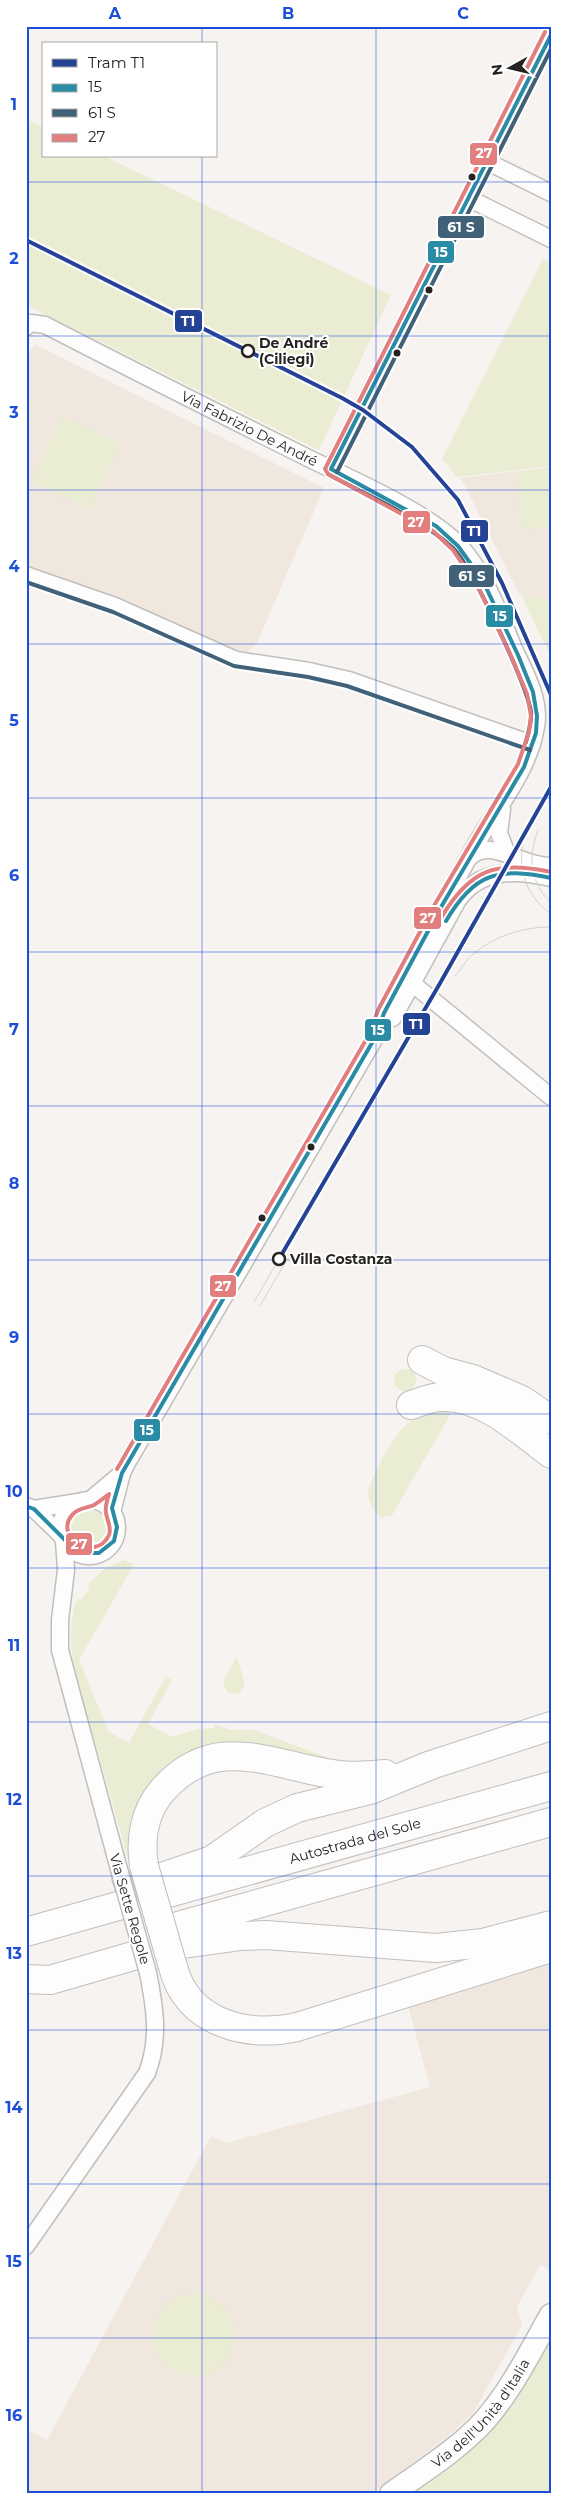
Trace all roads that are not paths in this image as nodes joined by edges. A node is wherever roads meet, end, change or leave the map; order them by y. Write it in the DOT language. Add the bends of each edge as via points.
graph roads {
  1 [pos="551,35"];
  2 [pos="486,161"];
  3 [pos="551,193"];
  4 [pos="468,198"];
  5 [pos="551,239"];
  6 [pos="26,327"];
  7 [pos="332,469"];
  8 [pos="26,575"];
  9 [pos="532,744"];
  10 [pos="503,803"];
  11 [pos="507,854"];
  12 [pos="467,861"];
  13 [pos="551,866"];
  14 [pos="551,878"];
  15 [pos="413,984"];
  16 [pos="376,1036"];
  17 [pos="551,1097"];
  18 [pos="422,1360"];
  19 [pos="411,1405"];
  20 [pos="551,1420"];
  21 [pos="551,1454"];
  22 [pos="122,1473"];
  23 [pos="84,1501"];
  24 [pos="30,1508"];
  25 [pos="112,1512"];
  26 [pos="64,1538"];
  27 [pos="551,1726"];
  28 [pos="431,1765"];
  29 [pos="551,1786"];
  30 [pos="551,1822"];
  31 [pos="136,1885"];
  32 [pos="26,1924"];
  33 [pos="551,1925"];
  34 [pos="26,1932"];
  35 [pos="551,1948"];
  36 [pos="155,1952"];
  37 [pos="26,1968"];
  38 [pos="26,1979"];
  39 [pos="26,2246"];
  40 [pos="551,2315"];
  41 [pos="391,2494"];
  1 -- 2 [label="street"];
  2 -- 3 [label="street"];
  2 -- 4 [label="street"];
  4 -- 5 [label="street"];
  4 -- 7 [label="street"];
  6 -- 7 [label="street, Via Fabrizio De André" via="31,323 44,326"];
  7 -- 9 [label="street, Via Fabrizio De André" via="436,526 468,557 499,614 533,695 537,720"];
  8 -- 9 [label="street" via="115,606 236,660 349,680"];
  9 -- 10 [label="street, Via Fabrizio De André"];
  10 -- 11 [label="street" via="498,833"];
  10 -- 12 [label="street"];
  11 -- 12 [label="street" via="480,850"];
  11 -- 13 [label="street" via="528,863"];
  12 -- 16 [label="street" via="384,1013"];
  14 -- 15 [label="street" via="522,872 496,874 471,886 458,900"];
  15 -- 16 [label="street" via="392,1020"];
  15 -- 17 [label="street"];
  16 -- 22 [label="street"];
  18 -- 20 [label="highway" via="522,1400"];
  19 -- 21 [label="highway" via="441,1397 487,1408"];
  22 -- 23 [label="street, Via Sette Regole"];
  22 -- 25 [label="street"];
  23 -- 24 [label="street"];
  23 -- 25 [label="street" via="104,1504"];
  23 -- 26 [label="street, Via Sette Regole" via="65,1514 62,1525"];
  24 -- 26 [label="street"];
  25 -- 26 [label="street" via="117,1525 116,1535 101,1553 78,1553"];
  26 -- 31 [label="street, Via Sette Regole" via="66,1570 60,1620 61,1656"];
  27 -- 28 [label="highway"];
  28 -- 31 [label="highway" via="370,1790 282,1814 212,1860"];
  28 -- 31 [label="highway" via="358,1776 235,1755 201,1761 170,1781 151,1807 142,1839"];
  29 -- 31 [label="highway, Autostrada del Sole"];
  30 -- 36 [label="highway"];
  31 -- 32 [label="highway" via="58,1909"];
  31 -- 34 [label="highway, Autostrada del Sole"];
  31 -- 36 [label="highway, bridge"];
  33 -- 36 [label="highway" via="483,1943 436,1948 266,1935 241,1936"];
  35 -- 36 [label="highway" via="297,2027 268,2032 236,2028 209,2016 186,1993"];
  36 -- 37 [label="highway"];
  36 -- 38 [label="highway" via="50,1980"];
  36 -- 39 [label="street, Via Sette Regole" via="156,2026 154,2052 147,2073"];
  40 -- 41 [label="street, Via dell'Unità d'Italia" via="510,2386 484,2420 441,2458"];
}
